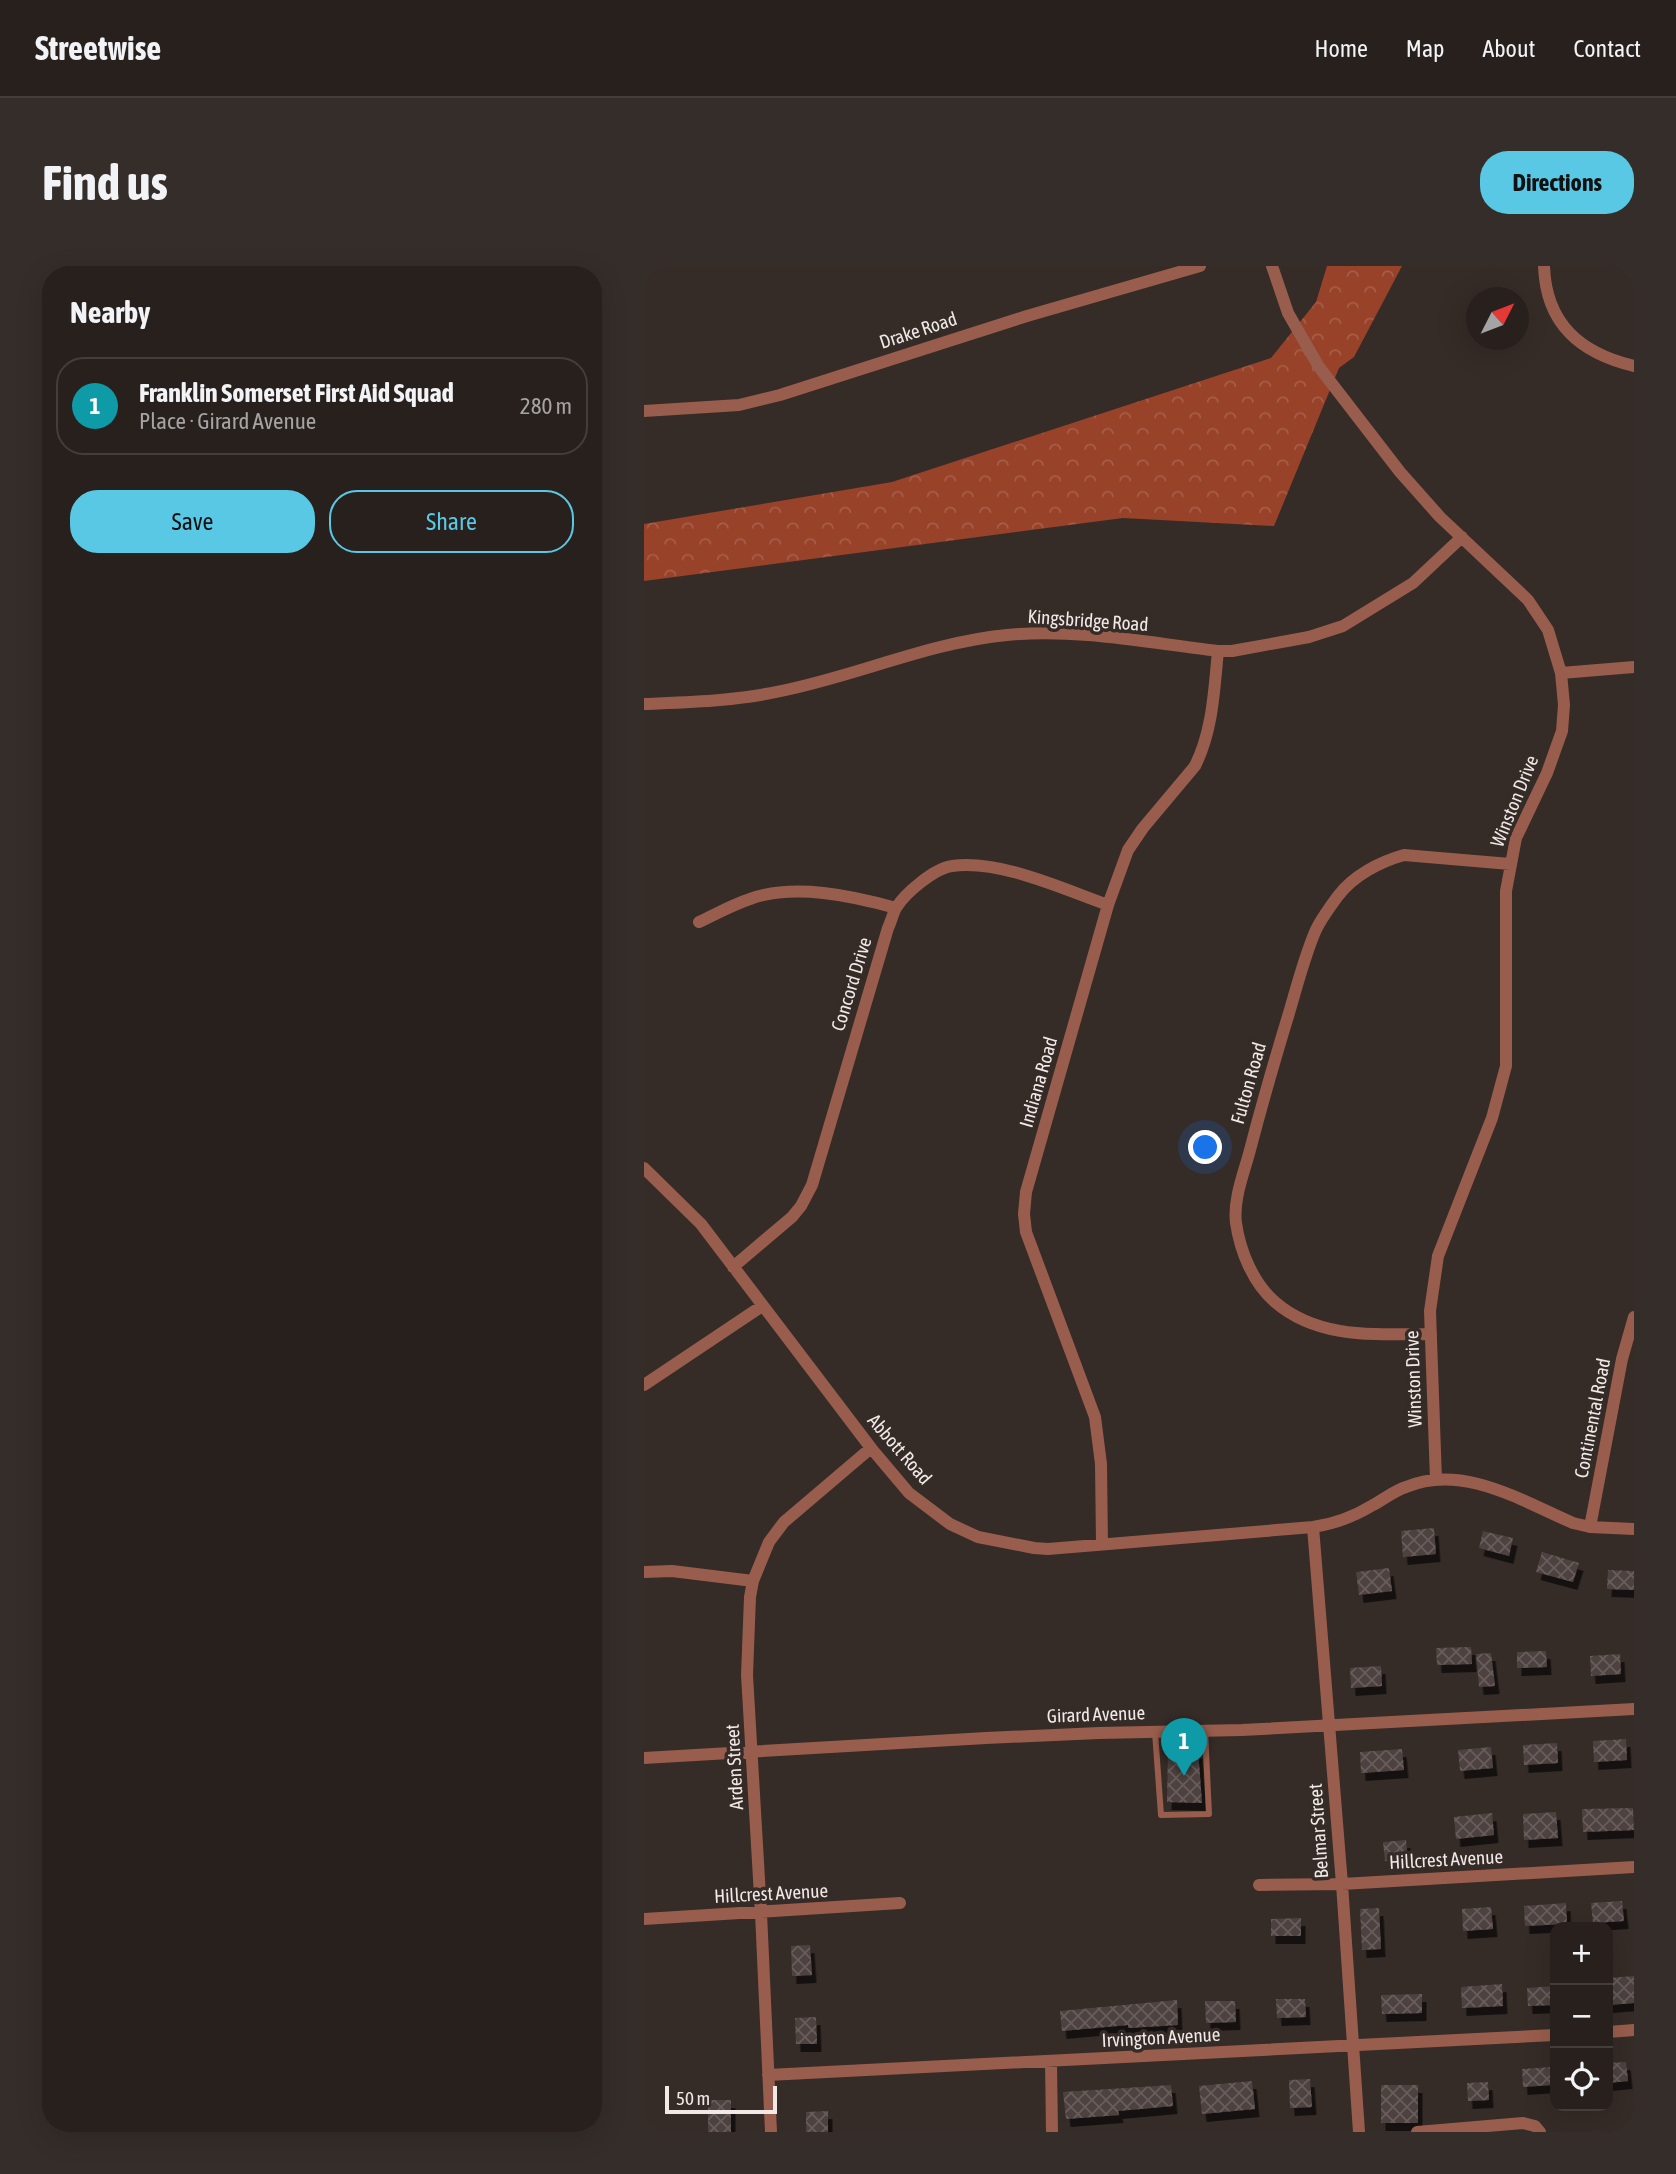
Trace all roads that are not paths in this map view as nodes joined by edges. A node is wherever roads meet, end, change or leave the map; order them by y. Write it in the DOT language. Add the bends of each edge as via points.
graph roads {
  1 [pos="1200,266"];
  2 [pos="1272,266"];
  3 [pos="1544,266"];
  4 [pos="1634,366"];
  5 [pos="644,411"];
  6 [pos="1462,537"];
  7 [pos="1218,651"];
  8 [pos="1634,667"];
  9 [pos="1561,673"];
  10 [pos="644,704"];
  11 [pos="1510,864"];
  12 [pos="1108,905"];
  13 [pos="896,908"];
  14 [pos="699,922"];
  15 [pos="644,1168"];
  16 [pos="733,1268"];
  17 [pos="762,1306"];
  18 [pos="1634,1317"];
  19 [pos="1431,1334"];
  20 [pos="644,1385"];
  21 [pos="871,1448"];
  22 [pos="1436,1480"];
  23 [pos="1313,1527"];
  24 [pos="1590,1527"];
  25 [pos="1634,1529"];
  26 [pos="1102,1544"];
  27 [pos="644,1573"];
  28 [pos="754,1581"];
  29 [pos="1634,1709"];
  30 [pos="1329,1724"];
  31 [pos="1205,1731"];
  32 [pos="1155,1732"];
  33 [pos="753,1752"];
  34 [pos="644,1758"];
  35 [pos="1634,1867"];
  36 [pos="1342,1884"];
  37 [pos="1259,1885"];
  38 [pos="900,1903"];
  39 [pos="761,1913"];
  40 [pos="644,1919"];
  41 [pos="1634,2030"];
  42 [pos="1613,2032"];
  43 [pos="1550,2035"];
  44 [pos="1353,2047"];
  45 [pos="1051,2062"];
  46 [pos="768,2075"];
  47 [pos="771,2132"];
  48 [pos="1052,2132"];
  49 [pos="1359,2132"];
  50 [pos="1417,2132"];
  51 [pos="1540,2132"];
  1 -- 5 [label="street, Drake Road" via="793,391 739,405"];
  2 -- 6 [label="street, Winston Drive" via="1288,313 1320,367 1400,472"];
  3 -- 4 [label="street" via="1544,285 1553,313 1581,344 1609,360"];
  6 -- 7 [label="street, Kingsbridge Road" via="1413,583 1342,626 1309,638"];
  6 -- 9 [label="street, Winston Drive" via="1528,600 1548,630"];
  7 -- 10 [label="street, Kingsbridge Road" via="1069,634 1004,635 781,692"];
  7 -- 12 [label="street, Indiana Road" via="1209,729 1201,754 1128,850"];
  8 -- 9 [label="street"];
  9 -- 11 [label="street, Winston Drive" via="1562,731 1516,838"];
  11 -- 19 [label="street, Winston Drive" via="1506,1066 1492,1118 1438,1256"];
  11 -- 19 [label="street, Fulton Road" via="1404,855 1361,875 1339,895 1315,931 1236,1202 1246,1260 1262,1288 1294,1316 1321,1328 1352,1333"];
  12 -- 13 [label="street, Concord Drive" via="980,864 938,870"];
  12 -- 26 [label="street, Indiana Road" via="1026,1192 1024,1214 1038,1267 1095,1418"];
  13 -- 14 [label="street" via="828,893 780,893 751,898"];
  13 -- 16 [label="street, Concord Drive" via="812,1185 792,1217"];
  15 -- 16 [label="street, Abbott Road" via="701,1224"];
  16 -- 17 [label="street, Abbott Road"];
  17 -- 20 [label="street"];
  17 -- 21 [label="street, Abbott Road"];
  18 -- 24 [label="street, Continental Road"];
  19 -- 22 [label="street, Winston Drive"];
  21 -- 26 [label="street, Abbott Road" via="909,1493 950,1524 978,1537 1034,1548"];
  21 -- 28 [label="street, Arden Street" via="784,1522 769,1542"];
  22 -- 23 [label="street, Abbott Road" via="1406,1486 1369,1508"];
  22 -- 24 [label="street, Abbott Road" via="1476,1482"];
  23 -- 26 [label="street, Abbott Road"];
  23 -- 30 [label="street, Belmar Street"];
  24 -- 25 [label="street, Abbott Road"];
  27 -- 28 [label="street" via="672,1571"];
  28 -- 33 [label="street, Arden Street" via="747,1675"];
  29 -- 30 [label="street, Girard Avenue"];
  30 -- 31 [label="street, Girard Avenue"];
  30 -- 36 [label="street, Belmar Street"];
  31 -- 32 [label="street, Girard Avenue"];
  31 -- 32 [label="lane" via="1209,1814 1161,1815"];
  32 -- 33 [label="street, Girard Avenue"];
  33 -- 34 [label="street, Girard Avenue"];
  33 -- 39 [label="street, Arden Street"];
  35 -- 36 [label="street, Hillcrest Avenue"];
  36 -- 37 [label="street, Hillcrest Avenue"];
  36 -- 44 [label="street, Belmar Street"];
  38 -- 39 [label="street, Hillcrest Avenue"];
  39 -- 40 [label="street, Hillcrest Avenue"];
  39 -- 46 [label="street, Arden Street"];
  41 -- 42 [label="street"];
  43 -- 44 [label="street, Irvington Avenue"];
  44 -- 45 [label="street, Irvington Avenue"];
  44 -- 49 [label="street, Belmar Street"];
  45 -- 46 [label="street, Irvington Avenue"];
  45 -- 48 [label="street"];
  46 -- 47 [label="street, Arden Street"];
  50 -- 51 [label="street" via="1523,2123"];
}
